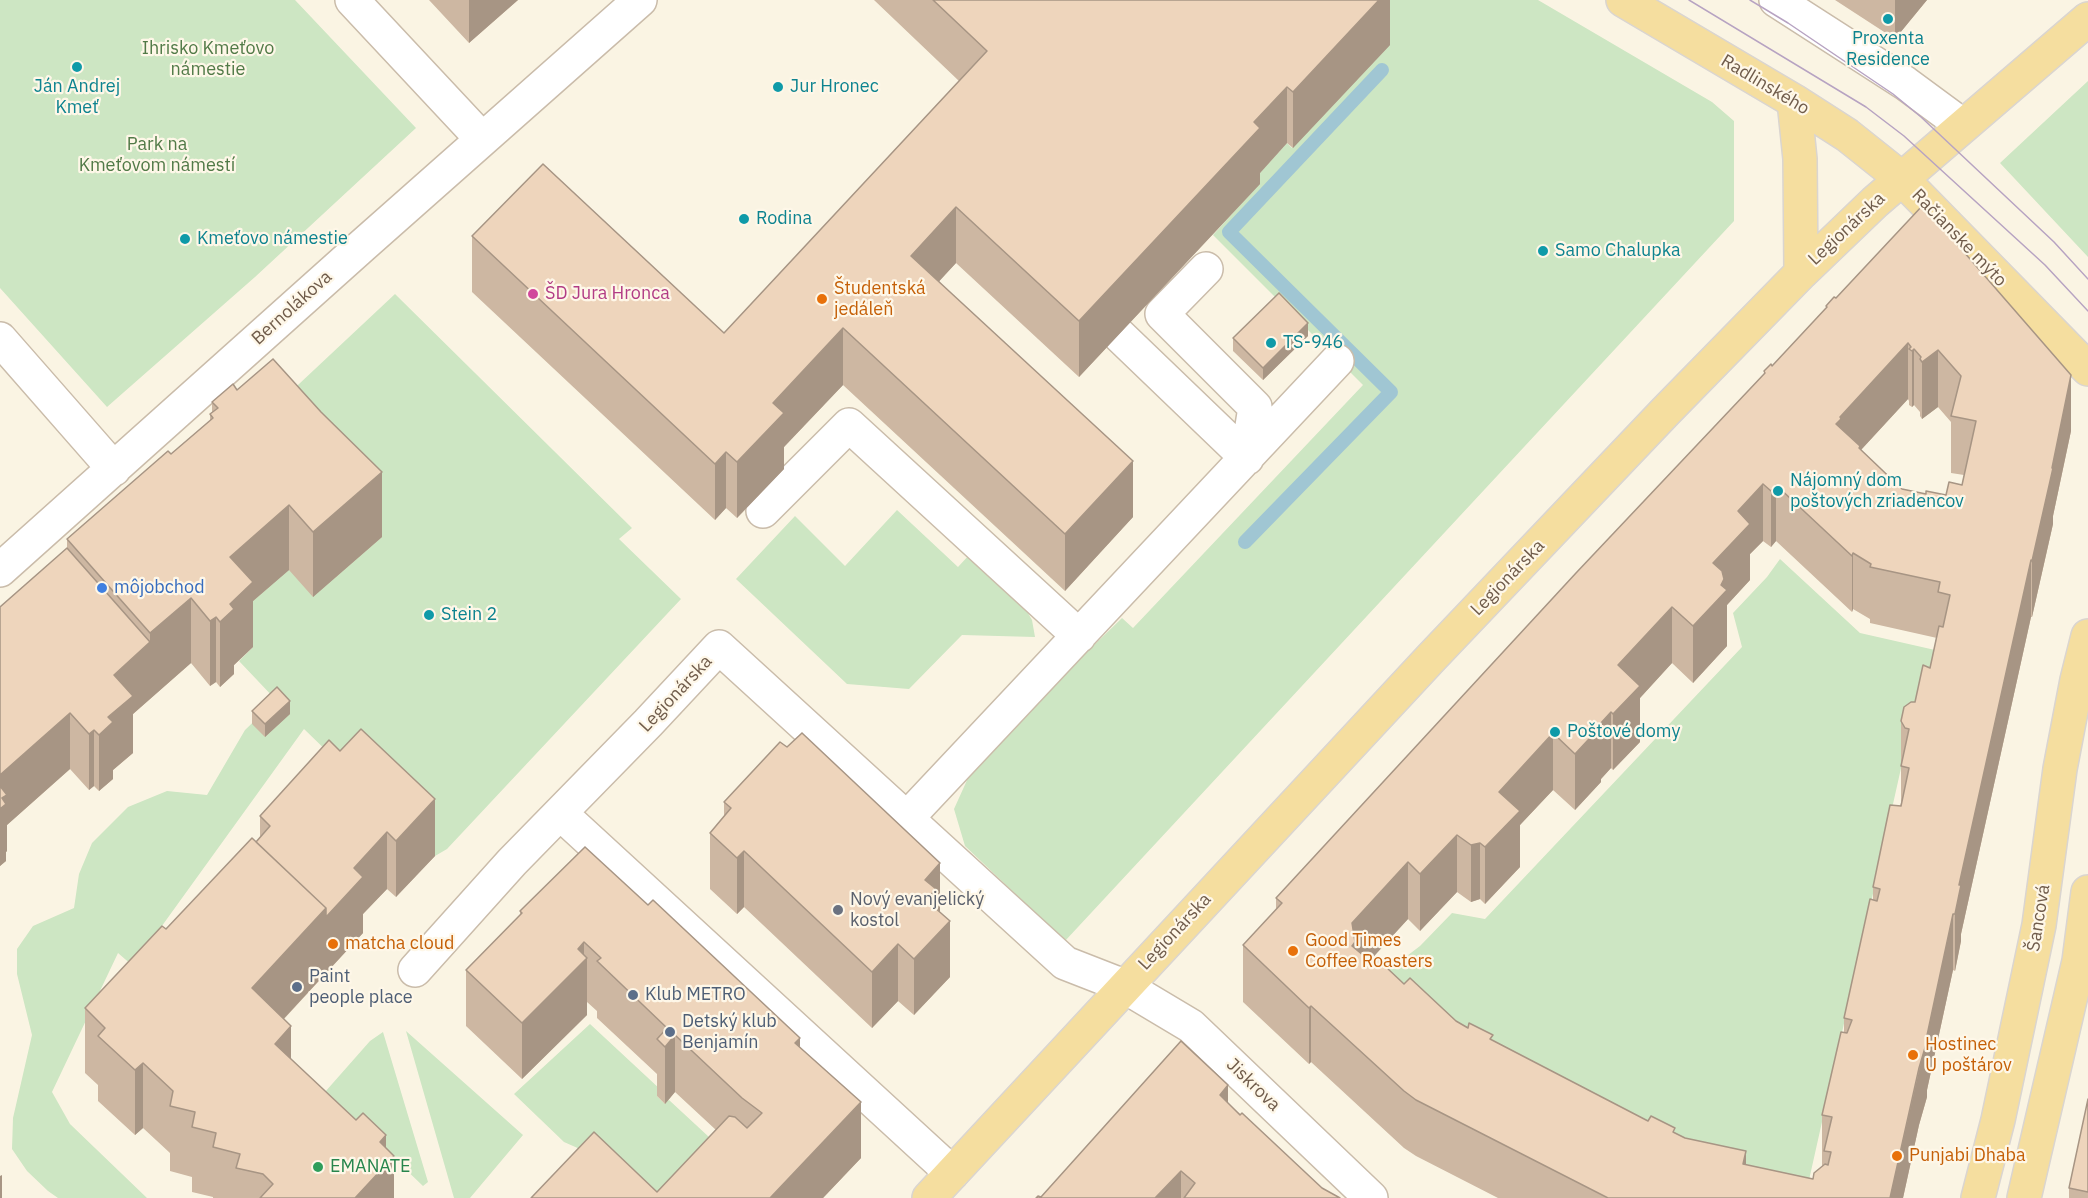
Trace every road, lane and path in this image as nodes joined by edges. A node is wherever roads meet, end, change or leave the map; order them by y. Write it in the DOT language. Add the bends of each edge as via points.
graph roads {
  1 [pos="352,0"];
  2 [pos="640,0"];
  3 [pos="1623,0"];
  4 [pos="1776,0"];
  5 [pos="2088,19"];
  6 [pos="1794,101"];
  7 [pos="1962,125"];
  8 [pos="482,139"];
  9 [pos="1901,178"];
  10 [pos="1206,269"];
  11 [pos="1801,273"];
  12 [pos="1119,335"];
  13 [pos="0,339"];
  14 [pos="1337,361"];
  15 [pos="2088,369"];
  16 [pos="1246,458"];
  17 [pos="114,469"];
  18 [pos="763,511"];
  19 [pos="0,570"];
  20 [pos="1079,636"];
  21 [pos="2088,636"];
  22 [pos="560,813"];
  23 [pos="907,818"];
  24 [pos="2088,892"];
  25 [pos="415,970"];
  26 [pos="1124,986"];
  27 [pos="952,1173"];
  28 [pos="928,1198"];
  29 [pos="1371,1198"];
  30 [pos="1978,1198"];
  31 [pos="2024,1198"];
  1 -- 8 [label="street"];
  2 -- 8 [label="street, Bernolákova"];
  3 -- 6 [label="main road, Radlinského"];
  4 -- 7 [label="street" via="1905,83"];
  5 -- 7 [label="main road, Račianske mýto"];
  6 -- 9 [label="main road, Radlinského" via="1847,135"];
  6 -- 11 [label="main road" via="1800,159"];
  7 -- 9 [label="main road, Račianske mýto"];
  8 -- 17 [label="street, Bernolákova"];
  9 -- 11 [label="main road, Legionárska"];
  9 -- 15 [label="main road, Račianske mýto"];
  10 -- 16 [label="street" via="1162,314 1255,407"];
  11 -- 26 [label="main road, Legionárska" via="1463,624"];
  12 -- 16 [label="street"];
  13 -- 17 [label="street"];
  14 -- 16 [label="street"];
  16 -- 20 [label="street"];
  17 -- 19 [label="street, Bernolákova"];
  18 -- 20 [label="street" via="849,425"];
  20 -- 23 [label="street"];
  21 -- 30 [label="main road, Šancová" via="2060,769 2039,925"];
  22 -- 23 [label="street, Legionárska" via="719,647"];
  22 -- 25 [label="street, Legionárska"];
  22 -- 27 [label="street"];
  23 -- 26 [label="street, Legionárska" via="1065,963"];
  24 -- 31 [label="main road" via="2079,962"];
  26 -- 27 [label="main road, Legionárska"];
  26 -- 29 [label="street, Jiskrova" via="1191,1026"];
  27 -- 28 [label="main road, Legionárska"];
}
